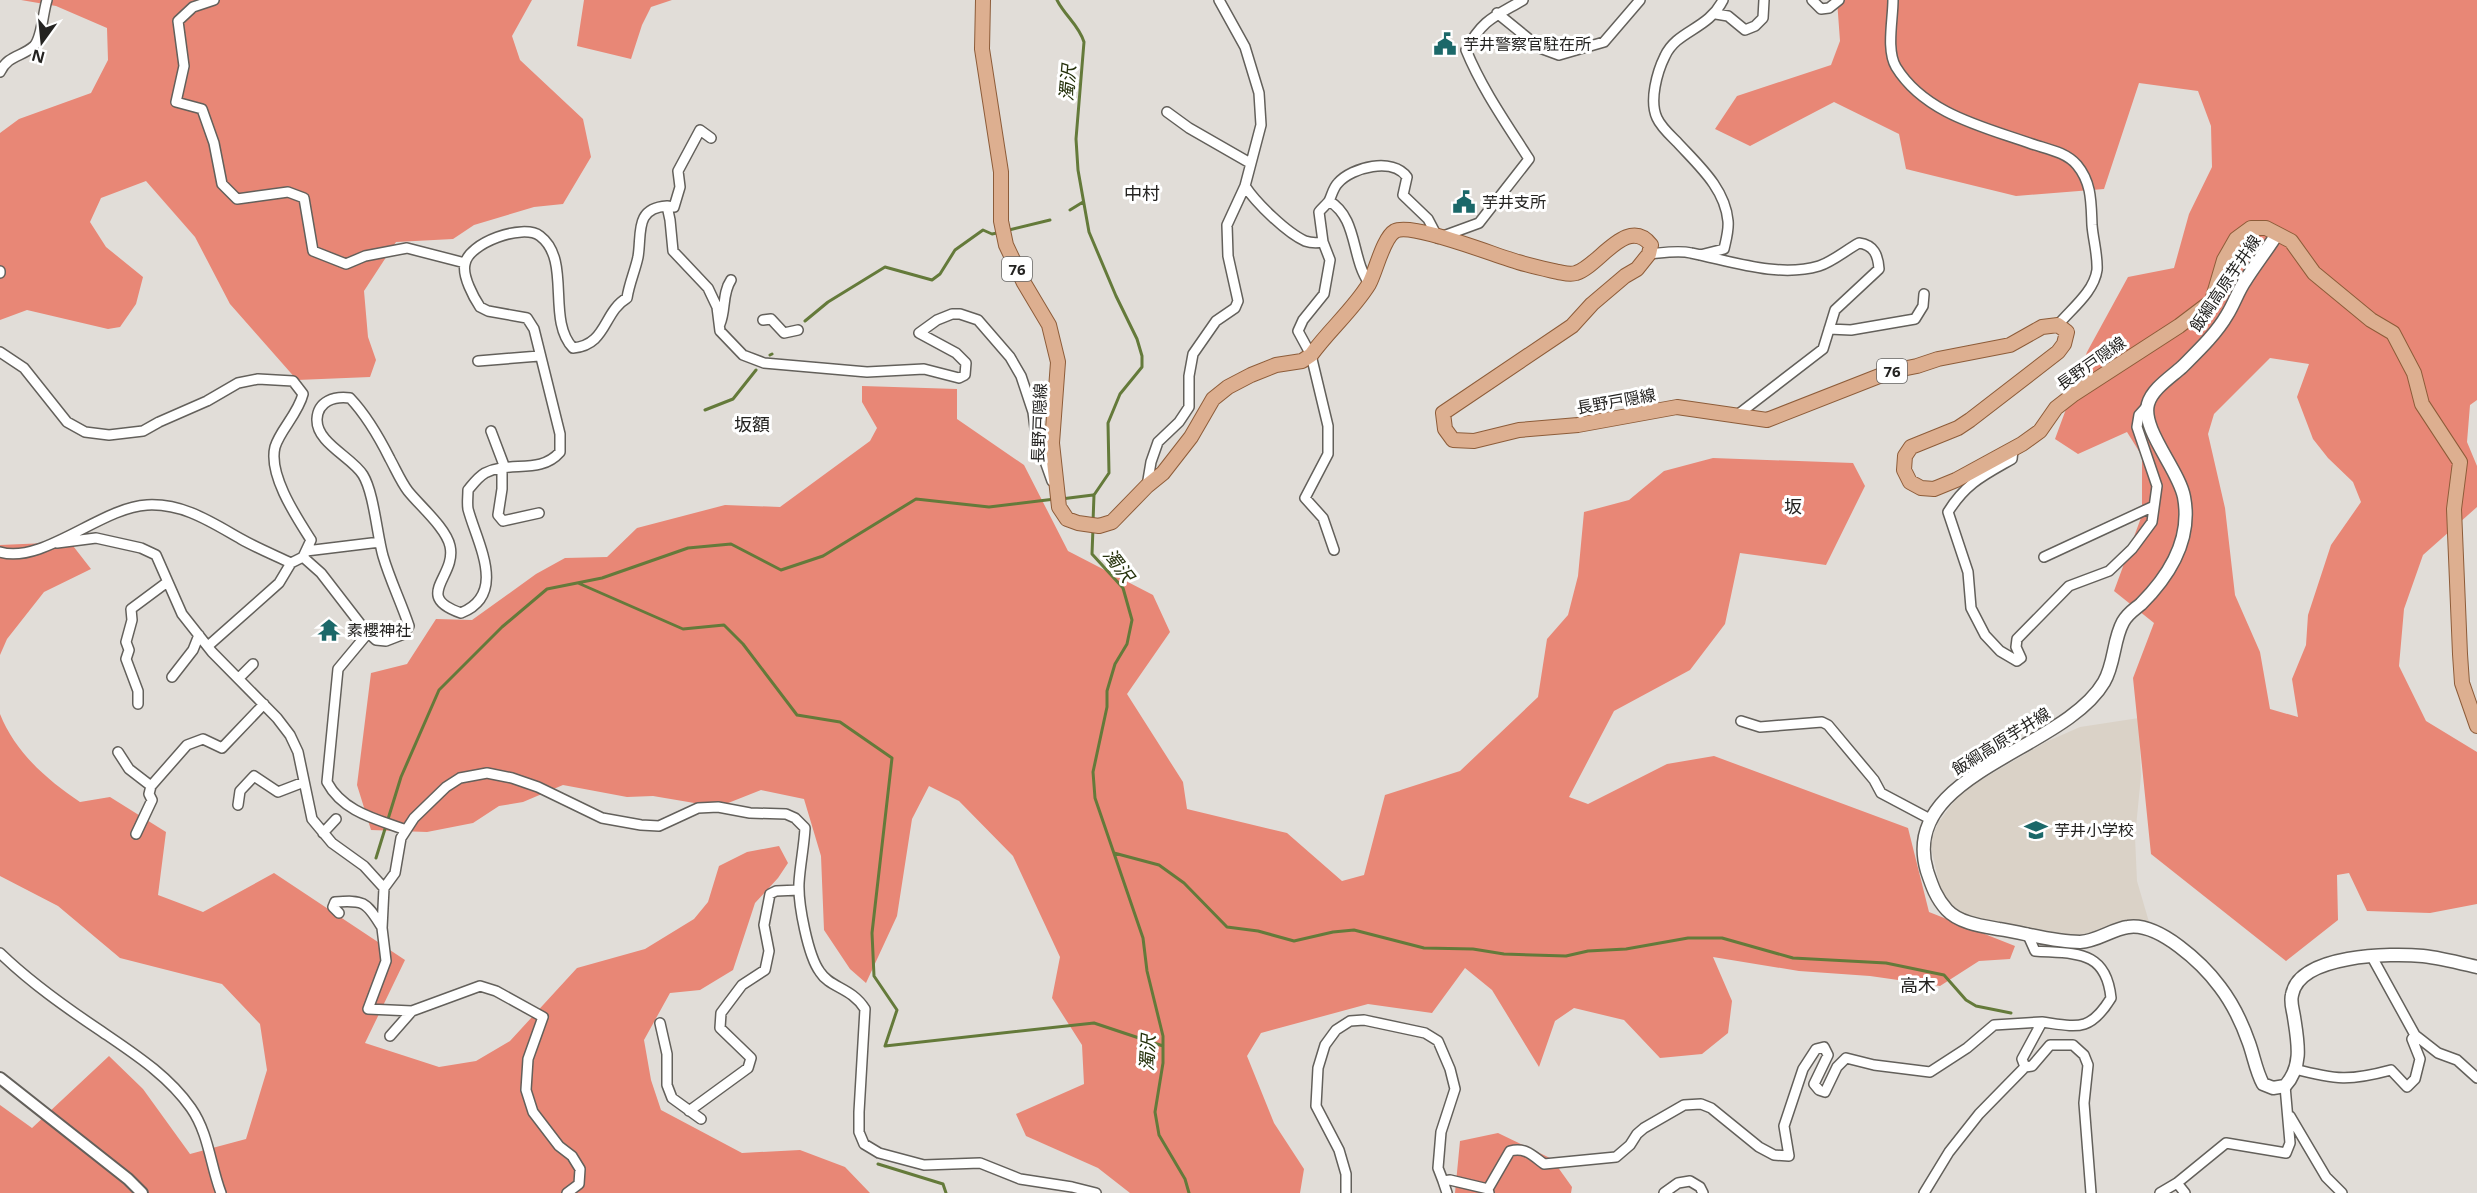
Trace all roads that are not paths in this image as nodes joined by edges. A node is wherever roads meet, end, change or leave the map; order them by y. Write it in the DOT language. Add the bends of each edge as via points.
graph roads {
  1 [pos="47,0"];
  2 [pos="214,0"];
  3 [pos="983,0"];
  4 [pos="1220,0"];
  5 [pos="1523,0"];
  6 [pos="1640,0"];
  7 [pos="1723,0"];
  8 [pos="1764,0"];
  9 [pos="1812,0"];
  10 [pos="1839,0"];
  11 [pos="1893,0"];
  12 [pos="1497,13"];
  13 [pos="1716,14"];
  14 [pos="0,72"];
  15 [pos="1167,112"];
  16 [pos="711,138"];
  17 [pos="1250,163"];
  18 [pos="1245,186"];
  19 [pos="1329,201"];
  20 [pos="667,206"];
  21 [pos="2277,234"];
  22 [pos="1438,238"];
  23 [pos="1323,242"];
  24 [pos="1649,254"];
  25 [pos="1700,255"];
  26 [pos="465,263"];
  27 [pos="731,280"];
  28 [pos="1369,283"];
  29 [pos="1924,294"];
  30 [pos="763,320"];
  31 [pos="2058,325"];
  32 [pos="719,327"];
  33 [pos="1829,329"];
  34 [pos="798,330"];
  35 [pos="0,352"];
  36 [pos="1311,355"];
  37 [pos="539,356"];
  38 [pos="478,361"];
  39 [pos="2148,405"];
  40 [pos="1736,416"];
  41 [pos="491,432"];
  42 [pos="2013,450"];
  43 [pos="503,468"];
  44 [pos="1147,486"];
  45 [pos="1056,489"];
  46 [pos="2154,506"];
  47 [pos="539,513"];
  48 [pos="380,542"];
  49 [pos="51,544"];
  50 [pos="1334,550"];
  51 [pos="0,552"];
  52 [pos="305,554"];
  53 [pos="2044,557"];
  54 [pos="291,563"];
  55 [pos="166,583"];
  56 [pos="368,633"];
  57 [pos="199,635"];
  58 [pos="208,646"];
  59 [pos="253,664"];
  60 [pos="172,677"];
  61 [pos="239,678"];
  62 [pos="138,704"];
  63 [pos="264,704"];
  64 [pos="1741,721"];
  65 [pos="2477,726"];
  66 [pos="118,752"];
  67 [pos="304,782"];
  68 [pos="151,786"];
  69 [pos="238,805"];
  70 [pos="336,819"];
  71 [pos="1930,819"];
  72 [pos="406,830"];
  73 [pos="322,833"];
  74 [pos="136,834"];
  75 [pos="384,888"];
  76 [pos="800,890"];
  77 [pos="339,913"];
  78 [pos="382,927"];
  79 [pos="2027,933"];
  80 [pos="0,953"];
  81 [pos="2372,957"];
  82 [pos="2477,968"];
  83 [pos="412,1011"];
  84 [pos="2042,1022"];
  85 [pos="660,1023"];
  86 [pos="2415,1035"];
  87 [pos="390,1036"];
  88 [pos="2025,1067"];
  89 [pos="2295,1069"];
  90 [pos="0,1078"];
  91 [pos="2477,1078"];
  92 [pos="2285,1086"];
  93 [pos="2286,1109"];
  94 [pos="689,1111"];
  95 [pos="701,1119"];
  96 [pos="1443,1181"];
  97 [pos="2177,1183"];
  98 [pos="1489,1191"];
  99 [pos="142,1193"];
  100 [pos="221,1193"];
  101 [pos="567,1193"];
  102 [pos="1096,1193"];
  103 [pos="1346,1193"];
  104 [pos="1448,1193"];
  105 [pos="1664,1193"];
  106 [pos="1703,1193"];
  107 [pos="1924,1193"];
  108 [pos="2091,1193"];
  109 [pos="2160,1193"];
  110 [pos="2185,1193"];
  111 [pos="2342,1193"];
  1 -- 14 [label="street" via="40,37 34,46 4,63"];
  2 -- 26 [label="street" via="193,7 178,21 184,66 176,102 202,110 214,142 222,184 237,199 288,192 304,198 313,251 329,259 346,264 407,248"];
  3 -- 45 [label="main road, 長野戸隠線 / 76" via="982,49 1000,163 1001,221 1006,245 1049,325 1059,362 1052,443"];
  4 -- 17 [label="street" via="1245,47 1259,93 1262,125"];
  5 -- 12 [label="street"];
  6 -- 12 [label="street" via="1604,42 1559,55 1540,48"];
  7 -- 13 [label="street"];
  8 -- 13 [label="street" via="1763,18 1744,30 1728,16"];
  9 -- 10 [label="street" via="1821,9"];
  11 -- 31 [label="street" via="1894,64 1919,93 1981,128 2064,154 2086,179 2091,191 2097,269 2089,290"];
  12 -- 22 [label="street" via="1476,32 1466,50 1529,159 1479,223"];
  13 -- 25 [label="street" via="1677,40 1666,53 1653,106 1663,127 1709,176 1722,201 1728,222 1724,249"];
  15 -- 17 [label="street"];
  16 -- 20 [label="street" via="700,130 678,171 680,187 674,207"];
  17 -- 18 [label="street"];
  18 -- 23 [label="street" via="1304,240"];
  18 -- 44 [label="street" via="1227,225 1228,256 1238,301 1235,308 1216,321 1194,354 1189,407 1158,442"];
  19 -- 22 [label="street" via="1337,184 1354,171 1389,166 1407,177 1403,195 1428,219"];
  19 -- 23 [label="street" via="1319,212"];
  19 -- 28 [label="street" via="1339,207 1346,220"];
  20 -- 26 [label="street" via="657,206 648,212 640,228 638,256 627,298 618,303 590,345 582,348 573,348 562,332 552,251 541,236 531,231 514,232 493,239 470,254"];
  20 -- 32 [label="street" via="673,251 708,288 717,307"];
  21 -- 39 [label="main road, 飯綱高原芋井線" via="2244,282 2227,316"];
  21 -- 42 [label="main road, 長野戸隠線" via="2266,228 2251,228 2236,240 2224,260 2212,302 2074,394 2056,408 2040,431"];
  21 -- 65 [label="main road" via="2291,241 2321,279 2393,333 2414,373 2422,404 2460,462 2454,509 2460,664 2462,683"];
  22 -- 24 [label="main road" via="1573,274 1634,234 1651,245"];
  22 -- 28 [label="main road" via="1410,229 1395,231 1389,236"];
  23 -- 36 [label="street" via="1330,260 1324,294 1298,331"];
  24 -- 25 [label="street"];
  24 -- 40 [label="main road, 長野戸隠線 / 76" via="1572,326 1443,413 1445,429 1453,440 1474,441 1519,430 1578,425 1677,407"];
  25 -- 33 [label="street" via="1757,267 1804,269 1821,265 1859,243 1868,244 1876,253 1879,269 1835,310"];
  26 -- 37 [label="street" via="465,273 480,307 527,318 534,329"];
  27 -- 32 [label="street"];
  28 -- 36 [label="main road"];
  29 -- 33 [label="street" via="1923,306 1915,319 1851,330"];
  30 -- 34 [label="street" via="771,319 784,333"];
  31 -- 40 [label="main road, 長野戸隠線 / 76" via="2042,327 2010,345 1892,371 1767,420"];
  31 -- 42 [label="main road, 長野戸隠線" via="2067,332 2058,352 1958,428 1911,447 1905,456 1904,470 1910,482 1934,489"];
  32 -- 45 [label="street" via="743,355 764,363 867,372 924,369 959,378 965,375 966,363 920,333 952,314 978,320 1021,376 1036,436"];
  33 -- 40 [label="street" via="1823,349"];
  35 -- 52 [label="street" via="24,368 67,422 98,434 143,431 238,382 293,381 303,394 301,403 276,446 275,461 277,475 297,519 311,540"];
  36 -- 44 [label="main road, 長野戸隠線 / 76" via="1251,375 1213,399 1179,454"];
  36 -- 50 [label="street" via="1328,426 1328,454 1305,498 1323,518"];
  37 -- 38 [label="street"];
  37 -- 43 [label="street" via="560,434 560,452 552,462 529,468"];
  39 -- 46 [label="street" via="2139,415 2137,427 2157,486"];
  39 -- 71 [label="main road, 飯綱高原芋井線" via="2152,430 2178,477 2184,497 2182,539 2170,568 2121,624 2104,681 2089,702 2054,730 1978,771 1957,787"];
  41 -- 43 [label="street"];
  42 -- 46 [label="street" via="2012,459 1960,493 1948,512 1968,572 1971,608 1984,634 2000,651 2017,661 2021,658 2017,639 2069,586 2109,571 2132,549 2152,522"];
  43 -- 47 [label="street" via="498,515 503,521"];
  43 -- 48 [label="street" via="486,472 468,490 467,507 481,546 487,585 474,608 461,613 445,607 438,598 437,589 451,559 448,540 406,489 363,412 350,398 329,399 320,408 317,422 325,439 363,476"];
  44 -- 45 [label="main road, 長野戸隠線 / 76" via="1112,522 1099,526 1067,519 1059,507"];
  46 -- 53 [label="street"];
  48 -- 52 [label="street"];
  48 -- 56 [label="street" via="408,626 404,634 386,641 376,640"];
  49 -- 51 [label="street" via="10,555"];
  49 -- 54 [label="street" via="107,516 144,504 160,505 199,514"];
  49 -- 55 [label="street" via="96,538 141,548 156,555"];
  52 -- 54 [label="street"];
  52 -- 56 [label="street"];
  54 -- 58 [label="street" via="279,583"];
  55 -- 57 [label="street" via="182,614"];
  55 -- 62 [label="street" via="131,609 134,627 126,642 126,659 138,691"];
  56 -- 72 [label="street" via="338,669 327,782 352,810"];
  57 -- 58 [label="street"];
  57 -- 60 [label="street" via="193,650"];
  58 -- 61 [label="street"];
  59 -- 61 [label="street"];
  61 -- 63 [label="street"];
  63 -- 67 [label="street" via="290,735"];
  63 -- 68 [label="street" via="222,748 203,739 187,746"];
  64 -- 71 [label="street" via="1760,727 1822,722 1828,725 1881,793"];
  66 -- 68 [label="street" via="129,769"];
  67 -- 69 [label="street" via="278,792 254,776 240,791"];
  67 -- 73 [label="street" via="312,819"];
  68 -- 74 [label="street" via="152,800"];
  70 -- 73 [label="street"];
  71 -- 79 [label="main road, 飯綱高原芋井線" via="1922,847 1935,897 1950,914 1976,925"];
  72 -- 75 [label="street" via="395,873"];
  72 -- 76 [label="street" via="446,787 460,778 487,773 525,782 602,818 641,825 659,826 698,808 786,814 804,828"];
  73 -- 75 [label="street" via="364,866"];
  75 -- 78 [label="street"];
  76 -- 94 [label="street" via="770,894 764,925 769,951 765,970 742,985 721,1013 720,1028 751,1058 748,1068"];
  76 -- 102 [label="street" via="814,962 821,974 853,993 865,1009 859,1112 859,1132 864,1144 879,1153 924,1165 980,1163 1020,1179"];
  77 -- 78 [label="street" via="333,907 335,902 359,901 369,907"];
  78 -- 83 [label="street" via="386,961 368,1008"];
  79 -- 84 [label="street" via="2035,951 2085,957 2100,965 2110,987 2111,998 2101,1014 2088,1023 2073,1026"];
  79 -- 92 [label="main road, 飯綱高原芋井線" via="2055,941 2084,942 2129,926 2165,935 2201,966 2238,1014 2263,1084 2273,1088"];
  80 -- 100 [label="street" via="54,999 149,1064 174,1088 203,1128"];
  81 -- 82 [label="main road" via="2423,956"];
  81 -- 86 [label="street"];
  81 -- 89 [label="main road" via="2332,962 2303,976 2294,985 2291,997 2299,1050"];
  83 -- 87 [label="street"];
  83 -- 101 [label="street" via="480,986 543,1017 528,1059 526,1090 533,1112 580,1169 579,1184"];
  84 -- 88 [label="street" via="2022,1059"];
  84 -- 98 [label="street" via="1994,1025 1930,1072 1846,1058 1825,1092 1814,1084 1828,1055 1824,1047 1816,1049 1803,1069 1784,1126 1790,1156 1774,1155 1759,1147 1711,1108 1684,1105 1636,1134 1616,1157 1544,1164 1527,1151 1510,1151"];
  85 -- 94 [label="street" via="672,1098"];
  86 -- 89 [label="street" via="2412,1039 2420,1059 2415,1079 2407,1088 2391,1070 2330,1079"];
  86 -- 91 [label="street" via="2438,1053 2457,1060"];
  88 -- 107 [label="street" via="1979,1114"];
  88 -- 108 [label="street" via="2032,1066 2050,1045 2073,1044 2084,1055 2088,1065 2084,1103"];
  89 -- 92 [label="main road"];
  90 -- 99 [label="street"];
  92 -- 93 [label="street"];
  93 -- 97 [label="street" via="2290,1143 2286,1153 2226,1143"];
  93 -- 111 [label="street" via="2326,1177"];
  94 -- 95 [label="street"];
  96 -- 98 [label="street"];
  96 -- 103 [label="street" via="1438,1168 1441,1132 1455,1089 1438,1041 1425,1033 1364,1020 1350,1021 1336,1030 1325,1045 1318,1068 1316,1106 1339,1150 1346,1174"];
  96 -- 104 [label="street"];
  97 -- 109 [label="street"];
  97 -- 110 [label="street"];
  105 -- 106 [label="street" via="1678,1183 1690,1181"];
}
